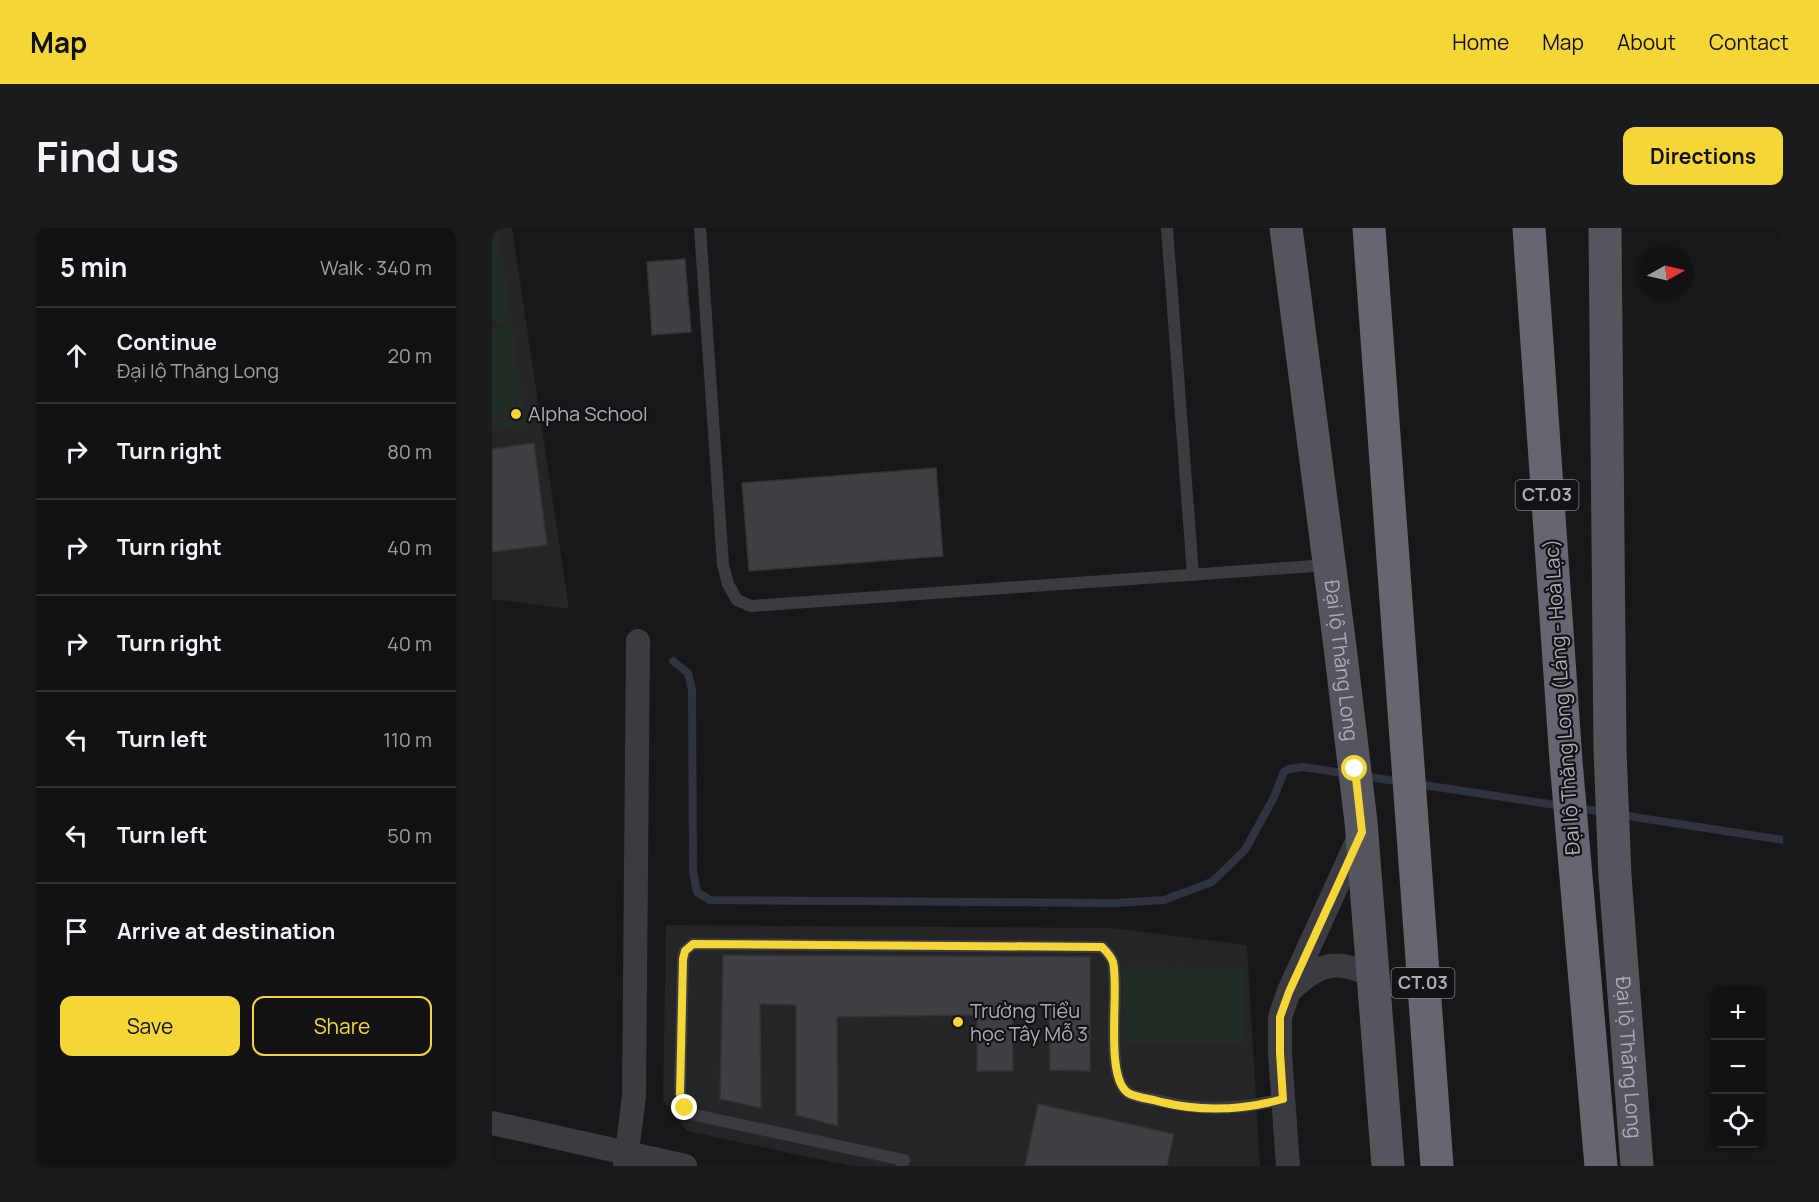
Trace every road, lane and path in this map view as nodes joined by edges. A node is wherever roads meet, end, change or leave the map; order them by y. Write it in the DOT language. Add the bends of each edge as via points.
graph roads {
  1 [pos="700,228"];
  2 [pos="1167,228"];
  3 [pos="1286,228"];
  4 [pos="1369,228"];
  5 [pos="1529,228"];
  6 [pos="1605,228"];
  7 [pos="1329,565"];
  8 [pos="1193,575"];
  9 [pos="638,641"];
  10 [pos="1361,827"];
  11 [pos="1373,976"];
  12 [pos="1289,992"];
  13 [pos="1283,1099"];
  14 [pos="492,1123"];
  15 [pos="626,1160"];
  16 [pos="685,1166"];
  17 [pos="902,1166"];
  18 [pos="1288,1166"];
  19 [pos="1388,1166"];
  20 [pos="1437,1166"];
  21 [pos="1601,1166"];
  22 [pos="1637,1166"];
  1 -- 8 [label="lane" via="723,565 737,600 751,606"];
  2 -- 8 [label="lane"];
  3 -- 7 [label="main road, Đại lộ Thăng Long"];
  4 -- 20 [label="highway, CT.03"];
  5 -- 21 [label="highway, Đại lộ Thăng Long (Láng - Hoà Lạc) / CT.03" via="1566,761"];
  6 -- 22 [label="main road, Đại lộ Thăng Long" via="1610,750 1615,876"];
  7 -- 8 [label="lane"];
  7 -- 10 [label="main road, Đại lộ Thăng Long"];
  9 -- 15 [label="street" via="634,1097"];
  10 -- 11 [label="main road, Đại lộ Thăng Long"];
  10 -- 12 [label="street"];
  11 -- 12 [label="street" via="1346,966 1333,966 1312,972"];
  11 -- 19 [label="main road, Đại lộ Thăng Long"];
  12 -- 13 [label="street" via="1280,1017"];
  13 -- 17 [label="lane" via="1240,1108 1207,1109 1129,1094 1119,1084 1115,1069 1113,968 1112,959 1102,947 693,944 685,951 680,1094 685,1108 695,1115 904,1160"];
  13 -- 18 [label="street"];
  14 -- 15 [label="street"];
  15 -- 16 [label="street"];
}
